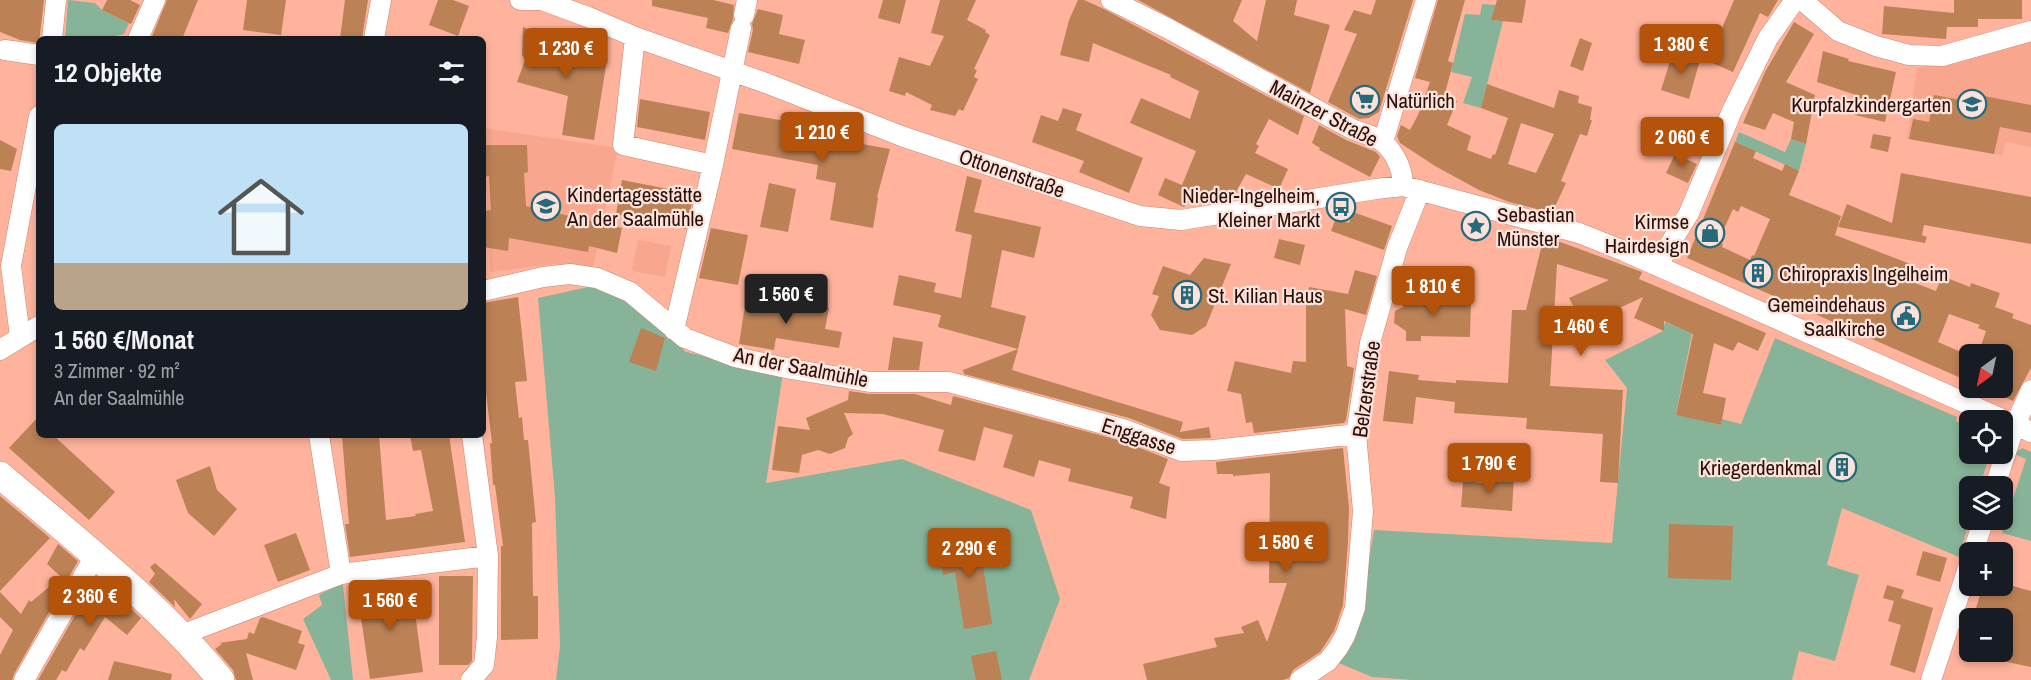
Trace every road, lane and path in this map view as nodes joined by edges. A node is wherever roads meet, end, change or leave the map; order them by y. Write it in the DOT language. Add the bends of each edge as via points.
graph roads {
  1 [pos="56,0"];
  2 [pos="155,0"];
  3 [pos="381,0"];
  4 [pos="520,0"];
  5 [pos="1111,0"];
  6 [pos="1426,0"];
  7 [pos="1795,0"];
  8 [pos="1802,0"];
  9 [pos="744,14"];
  10 [pos="2031,31"];
  11 [pos="52,36"];
  12 [pos="139,36"];
  13 [pos="375,36"];
  14 [pos="635,37"];
  15 [pos="5,50"];
  16 [pos="36,55"];
  17 [pos="731,71"];
  18 [pos="36,129"];
  19 [pos="1383,142"];
  20 [pos="713,165"];
  21 [pos="1412,188"];
  22 [pos="6,264"];
  23 [pos="1659,267"];
  24 [pos="486,290"];
  25 [pos="36,328"];
  26 [pos="674,330"];
  27 [pos="20,337"];
  28 [pos="0,351"];
  29 [pos="926,383"];
  30 [pos="2031,390"];
  31 [pos="2023,428"];
  32 [pos="1356,434"];
  33 [pos="319,438"];
  34 [pos="472,438"];
  35 [pos="0,475"];
  36 [pos="2000,476"];
  37 [pos="95,556"];
  38 [pos="488,556"];
  39 [pos="341,574"];
  40 [pos="1959,595"];
  41 [pos="181,634"];
  42 [pos="24,680"];
  43 [pos="221,680"];
  44 [pos="471,680"];
  45 [pos="1300,680"];
  46 [pos="1931,680"];
  1 -- 11 [label="street"];
  2 -- 12 [label="street"];
  3 -- 13 [label="street"];
  4 -- 14 [label="street, Ottonenstraße" via="542,0"];
  5 -- 19 [label="street, Mainzer Straße"];
  6 -- 19 [label="street"];
  7 -- 23 [label="street" via="1763,48 1689,213"];
  8 -- 10 [label="street" via="1838,31 1909,55 1942,56"];
  9 -- 17 [label="street"];
  14 -- 17 [label="street, Ottonenstraße"];
  14 -- 20 [label="street" via="623,145"];
  15 -- 16 [label="street"];
  17 -- 20 [label="street"];
  17 -- 21 [label="street, Ottonenstraße" via="904,137 1140,216 1182,220 1376,189"];
  18 -- 22 [label="street"];
  19 -- 21 [label="street, Mainzer Straße"];
  20 -- 26 [label="street"];
  21 -- 23 [label="street" via="1579,233"];
  21 -- 32 [label="street, Belzerstraße" via="1370,343"];
  22 -- 27 [label="street"];
  23 -- 31 [label="street"];
  24 -- 26 [label="street, An der Saalmühle" via="561,274 597,278 630,292"];
  25 -- 27 [label="street"];
  26 -- 29 [label="street, An der Saalmühle" via="735,357 791,369 870,382"];
  27 -- 28 [label="street"];
  29 -- 32 [label="street, Enggasse" via="949,382 1126,430 1181,451"];
  30 -- 31 [label="street"];
  31 -- 36 [label="street"];
  32 -- 45 [label="street, Belzerstraße" via="1363,511 1355,608 1345,636 1328,661"];
  33 -- 39 [label="street"];
  34 -- 38 [label="street"];
  35 -- 37 [label="main road"];
  37 -- 41 [label="main road"];
  37 -- 42 [label="street"];
  38 -- 39 [label="street"];
  38 -- 44 [label="street" via="488,637 484,665"];
  39 -- 41 [label="street"];
  40 -- 46 [label="street"];
  41 -- 43 [label="main road"];
}
